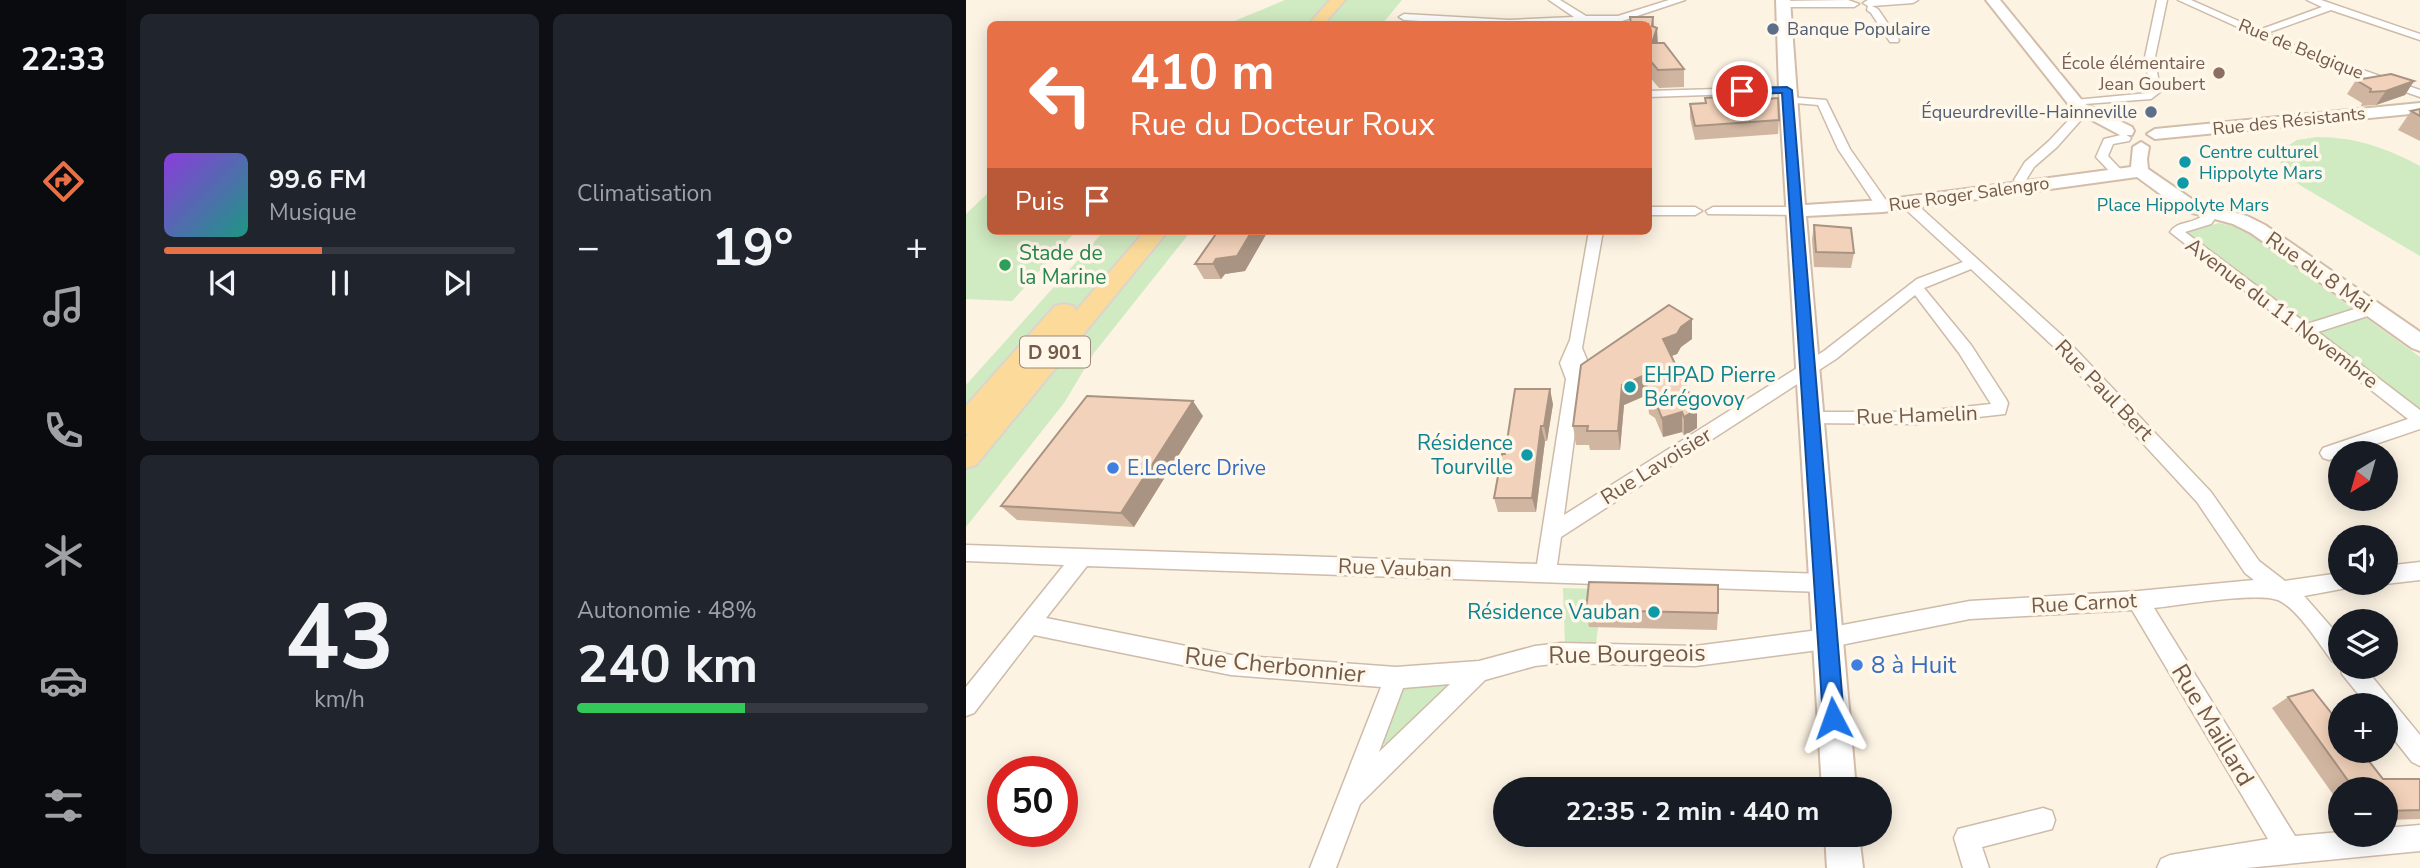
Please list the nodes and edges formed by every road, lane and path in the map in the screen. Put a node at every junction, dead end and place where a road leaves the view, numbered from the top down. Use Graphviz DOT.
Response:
graph roads {
  1 [pos="1338,0"];
  2 [pos="1353,0"];
  3 [pos="1554,0"];
  4 [pos="1680,0"];
  5 [pos="1913,0"];
  6 [pos="1993,0"];
  7 [pos="2162,0"];
  8 [pos="2183,0"];
  9 [pos="2312,0"];
  10 [pos="1783,2"];
  11 [pos="1869,5"];
  12 [pos="2330,8"];
  13 [pos="1404,17"];
  14 [pos="1581,18"];
  15 [pos="1319,21"];
  16 [pos="1335,21"];
  17 [pos="1484,21"];
  18 [pos="1562,21"];
  19 [pos="1603,21"];
  20 [pos="1612,21"];
  21 [pos="2259,33"];
  22 [pos="2420,37"];
  23 [pos="1894,40"];
  24 [pos="1652,94"];
  25 [pos="1788,95"];
  26 [pos="2420,95"];
  27 [pos="2079,107"];
  28 [pos="2420,108"];
  29 [pos="2381,112"];
  30 [pos="2155,134"];
  31 [pos="2125,135"];
  32 [pos="2141,146"];
  33 [pos="2140,171"];
  34 [pos="2118,173"];
  35 [pos="2023,186"];
  36 [pos="1907,203"];
  37 [pos="1883,206"];
  38 [pos="1652,211"];
  39 [pos="1695,211"];
  40 [pos="1713,211"];
  41 [pos="1796,211"];
  42 [pos="2212,213"];
  43 [pos="1131,235"];
  44 [pos="1154,235"];
  45 [pos="1595,235"];
  46 [pos="1972,264"];
  47 [pos="1915,288"];
  48 [pos="2372,309"];
  49 [pos="2304,331"];
  50 [pos="1063,342"];
  51 [pos="2420,343"];
  52 [pos="1808,370"];
  53 [pos="1812,418"];
  54 [pos="2420,420"];
  55 [pos="966,424"];
  56 [pos="2362,441"];
  57 [pos="966,457"];
  58 [pos="966,470"];
  59 [pos="1551,533"];
  60 [pos="966,553"];
  61 [pos="1082,557"];
  62 [pos="2420,571"];
  63 [pos="1546,573"];
  64 [pos="2398,574"];
  65 [pos="1824,583"];
  66 [pos="2328,584"];
  67 [pos="2284,592"];
  68 [pos="2138,600"];
  69 [pos="1031,625"];
  70 [pos="1828,638"];
  71 [pos="2328,639"];
  72 [pos="1479,671"];
  73 [pos="1396,678"];
  74 [pos="2360,679"];
  75 [pos="2371,693"];
  76 [pos="966,705"];
  77 [pos="2398,726"];
  78 [pos="2420,754"];
  79 [pos="1838,777"];
  80 [pos="1352,795"];
  81 [pos="2043,820"];
  82 [pos="2420,838"];
  83 [pos="1843,847"];
  84 [pos="2288,849"];
  85 [pos="1333,861"];
  86 [pos="1844,868"];
  87 [pos="1976,868"];
  88 [pos="2170,868"];
  1 -- 15 [label="main road"];
  2 -- 16 [label="main road"];
  3 -- 14 [label="street"];
  4 -- 20 [label="street"];
  5 -- 11 [label="street"];
  6 -- 27 [label="main road"];
  7 -- 27 [label="street"];
  8 -- 21 [label="street, Rue de Belgique"];
  9 -- 12 [label="street"];
  10 -- 11 [label="street"];
  10 -- 25 [label="main road"];
  11 -- 23 [label="street"];
  12 -- 21 [label="street"];
  12 -- 22 [label="street"];
  13 -- 17 [label="street"];
  14 -- 18 [label="street"];
  14 -- 19 [label="street"];
  21 -- 26 [label="street, Rue de Belgique"];
  24 -- 25 [label="street"];
  25 -- 37 [label="street"];
  25 -- 41 [label="main road"];
  26 -- 29 [label="main road, Rue des Résistants"];
  27 -- 31 [label="main road"];
  27 -- 35 [label="street"];
  28 -- 29 [label="main road, Rue des Résistants"];
  29 -- 30 [label="main road, Rue des Résistants"];
  30 -- 31 [label="main road, Rue des Résistants"];
  30 -- 32 [label="main road"];
  31 -- 32 [label="main road"];
  31 -- 34 [label="street"];
  32 -- 33 [label="main road"];
  33 -- 34 [label="main road, Rue Roger Salengro"];
  33 -- 42 [label="main road"];
  34 -- 35 [label="main road, Rue Roger Salengro"];
  35 -- 36 [label="main road, Rue Roger Salengro"];
  36 -- 37 [label="main road, Rue Roger Salengro"];
  36 -- 46 [label="street, Rue Paul Bert"];
  37 -- 41 [label="main road, Rue Roger Salengro"];
  38 -- 39 [label="street"];
  40 -- 41 [label="street"];
  41 -- 52 [label="main road"];
  42 -- 48 [label="main road, Rue du 8 Mai"];
  42 -- 49 [label="street, Avenue du 11 Novembre"];
  43 -- 55 [label="main road, D 901"];
  44 -- 50 [label="main road, D 901"];
  45 -- 59 [label="street"];
  46 -- 47 [label="street, Rue Lavoisier"];
  46 -- 67 [label="street, Rue Paul Bert"];
  47 -- 52 [label="street, Rue Lavoisier"];
  47 -- 53 [label="street, Rue Hamelin"];
  48 -- 49 [label="street"];
  48 -- 51 [label="main road, Rue du 8 Mai"];
  49 -- 54 [label="street, Avenue du 11 Novembre"];
  50 -- 57 [label="main road, D 901"];
  50 -- 58 [label="street"];
  52 -- 53 [label="main road"];
  52 -- 59 [label="street, Rue Lavoisier"];
  53 -- 65 [label="main road"];
  54 -- 56 [label="street, Avenue du 11 Novembre"];
  59 -- 63 [label="street"];
  60 -- 61 [label="street, Rue Vauban"];
  61 -- 63 [label="street, Rue Vauban"];
  61 -- 69 [label="street"];
  62 -- 64 [label="street"];
  63 -- 65 [label="street, Rue Vauban"];
  65 -- 70 [label="main road"];
  66 -- 67 [label="street, Rue Carnot"];
  67 -- 68 [label="street, Rue Carnot"];
  67 -- 71 [label="street, Rue Paul Bert"];
  68 -- 70 [label="street, Rue Carnot"];
  68 -- 84 [label="street, Rue Maillard"];
  69 -- 73 [label="street, Rue Cherbonnier"];
  69 -- 76 [label="street"];
  70 -- 72 [label="street, Rue Bourgeois"];
  70 -- 79 [label="main road"];
  72 -- 73 [label="street, Rue Cherbonnier"];
  72 -- 80 [label="street, Rue Bourgeois"];
  73 -- 80 [label="street, Rue Bourgeois"];
  74 -- 75 [label="street"];
  77 -- 78 [label="street"];
  80 -- 85 [label="street, Rue Bourgeois"];
  81 -- 87 [label="street"];
  82 -- 84 [label="street"];
  83 -- 86 [label="main road"];
  84 -- 88 [label="street"];
}
